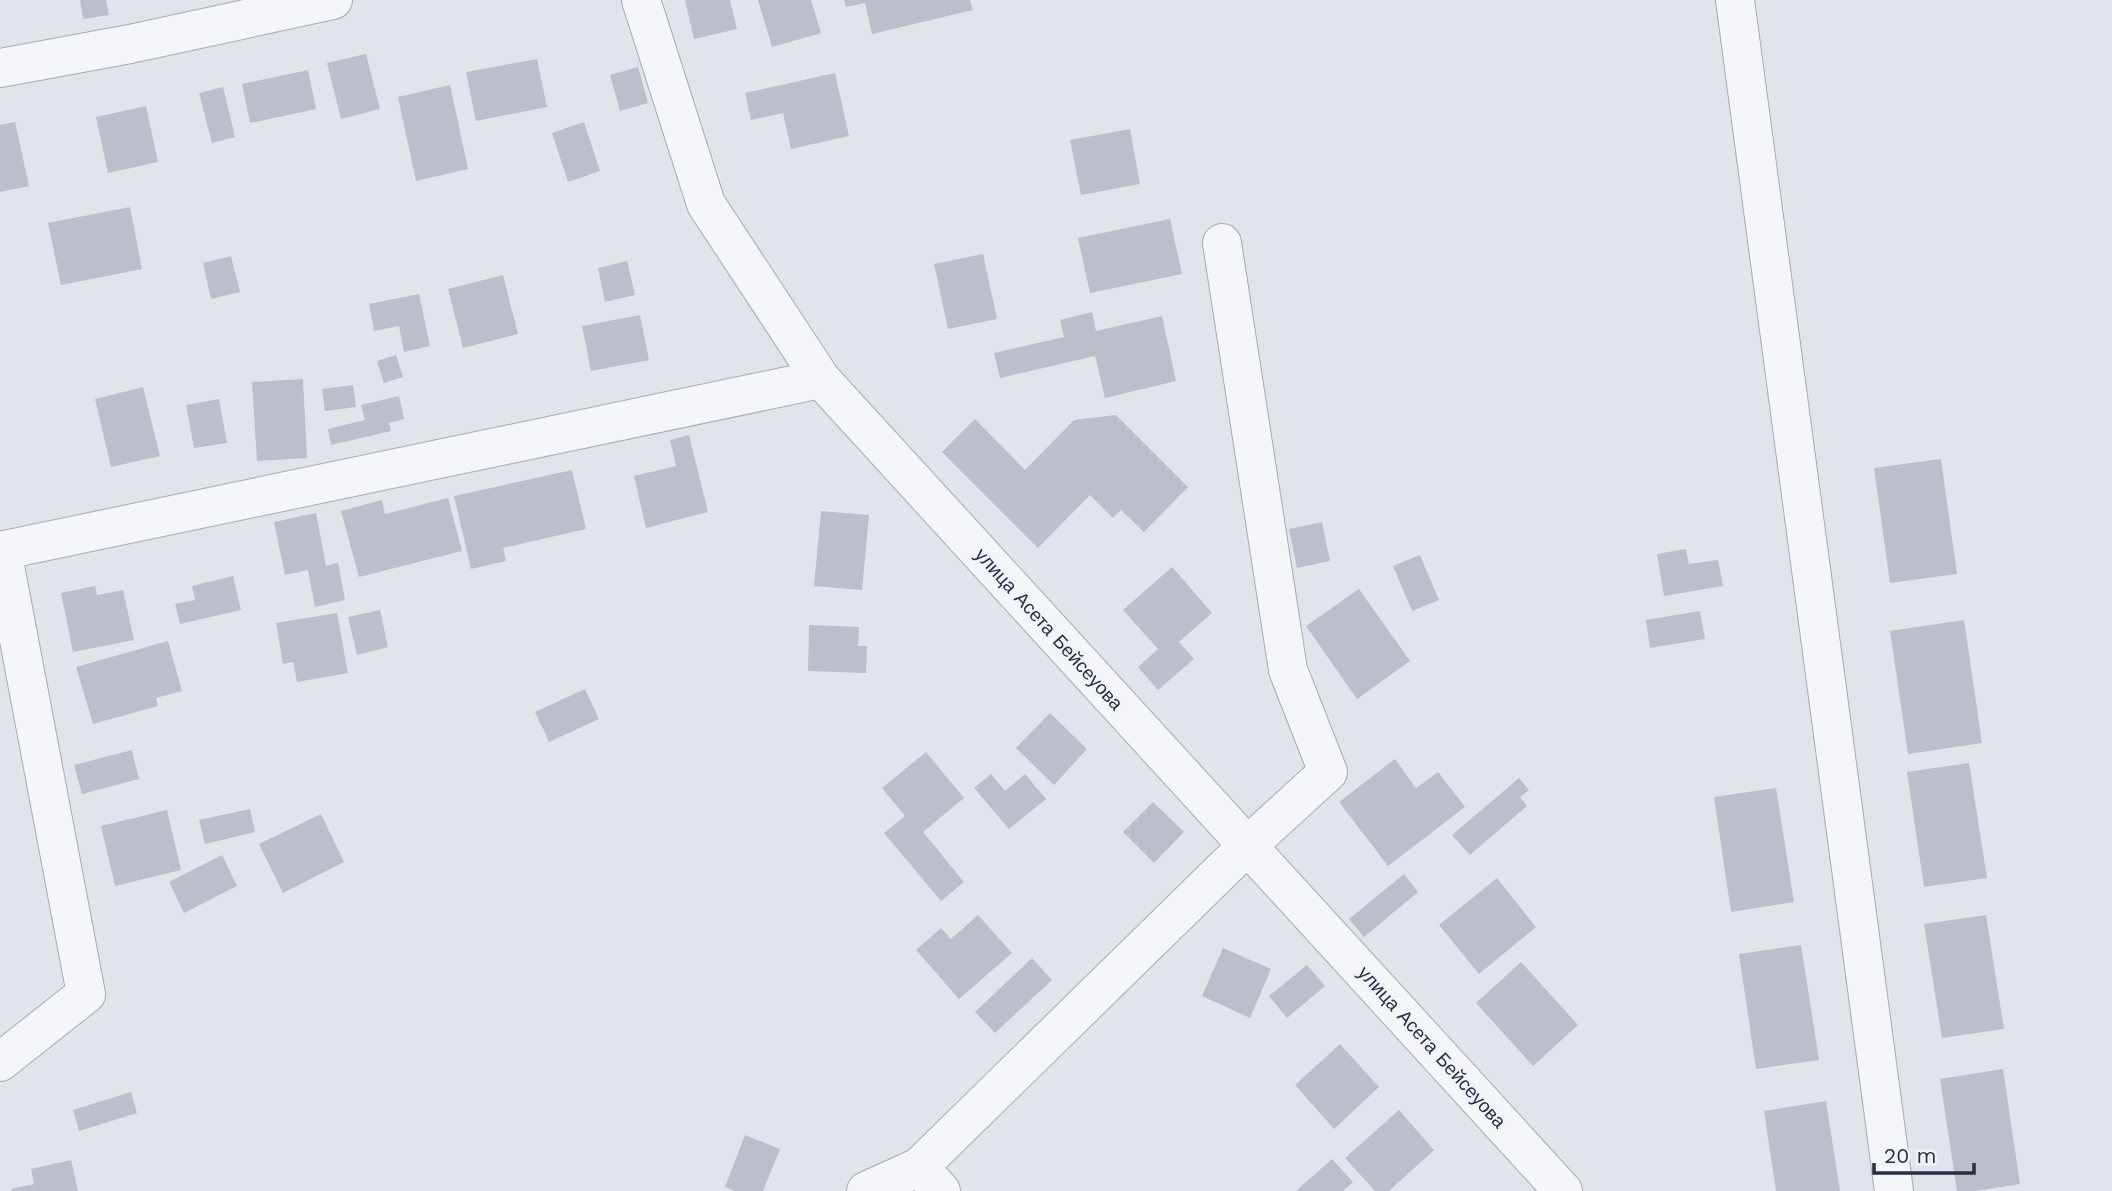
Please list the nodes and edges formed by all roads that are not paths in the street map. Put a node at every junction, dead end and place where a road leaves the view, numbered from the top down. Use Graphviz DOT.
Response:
graph roads {
  1 [pos="333,0"];
  2 [pos="641,0"];
  3 [pos="1735,0"];
  4 [pos="0,68"];
  5 [pos="1222,243"];
  6 [pos="821,379"];
  7 [pos="1,550"];
  8 [pos="1247,846"];
  9 [pos="0,1062"];
  10 [pos="930,1179"];
  11 [pos="866,1191"];
  12 [pos="1563,1191"];
  13 [pos="1894,1191"];
  1 -- 4 [label="street"];
  2 -- 6 [label="street, улица Асета Бейсеуова"];
  3 -- 13 [label="street"];
  5 -- 8 [label="street"];
  6 -- 7 [label="street"];
  6 -- 8 [label="street, улица Асета Бейсеуова"];
  7 -- 9 [label="street"];
  8 -- 10 [label="street"];
  8 -- 12 [label="street, улица Асета Бейсеуова"];
  10 -- 11 [label="street"];
}
